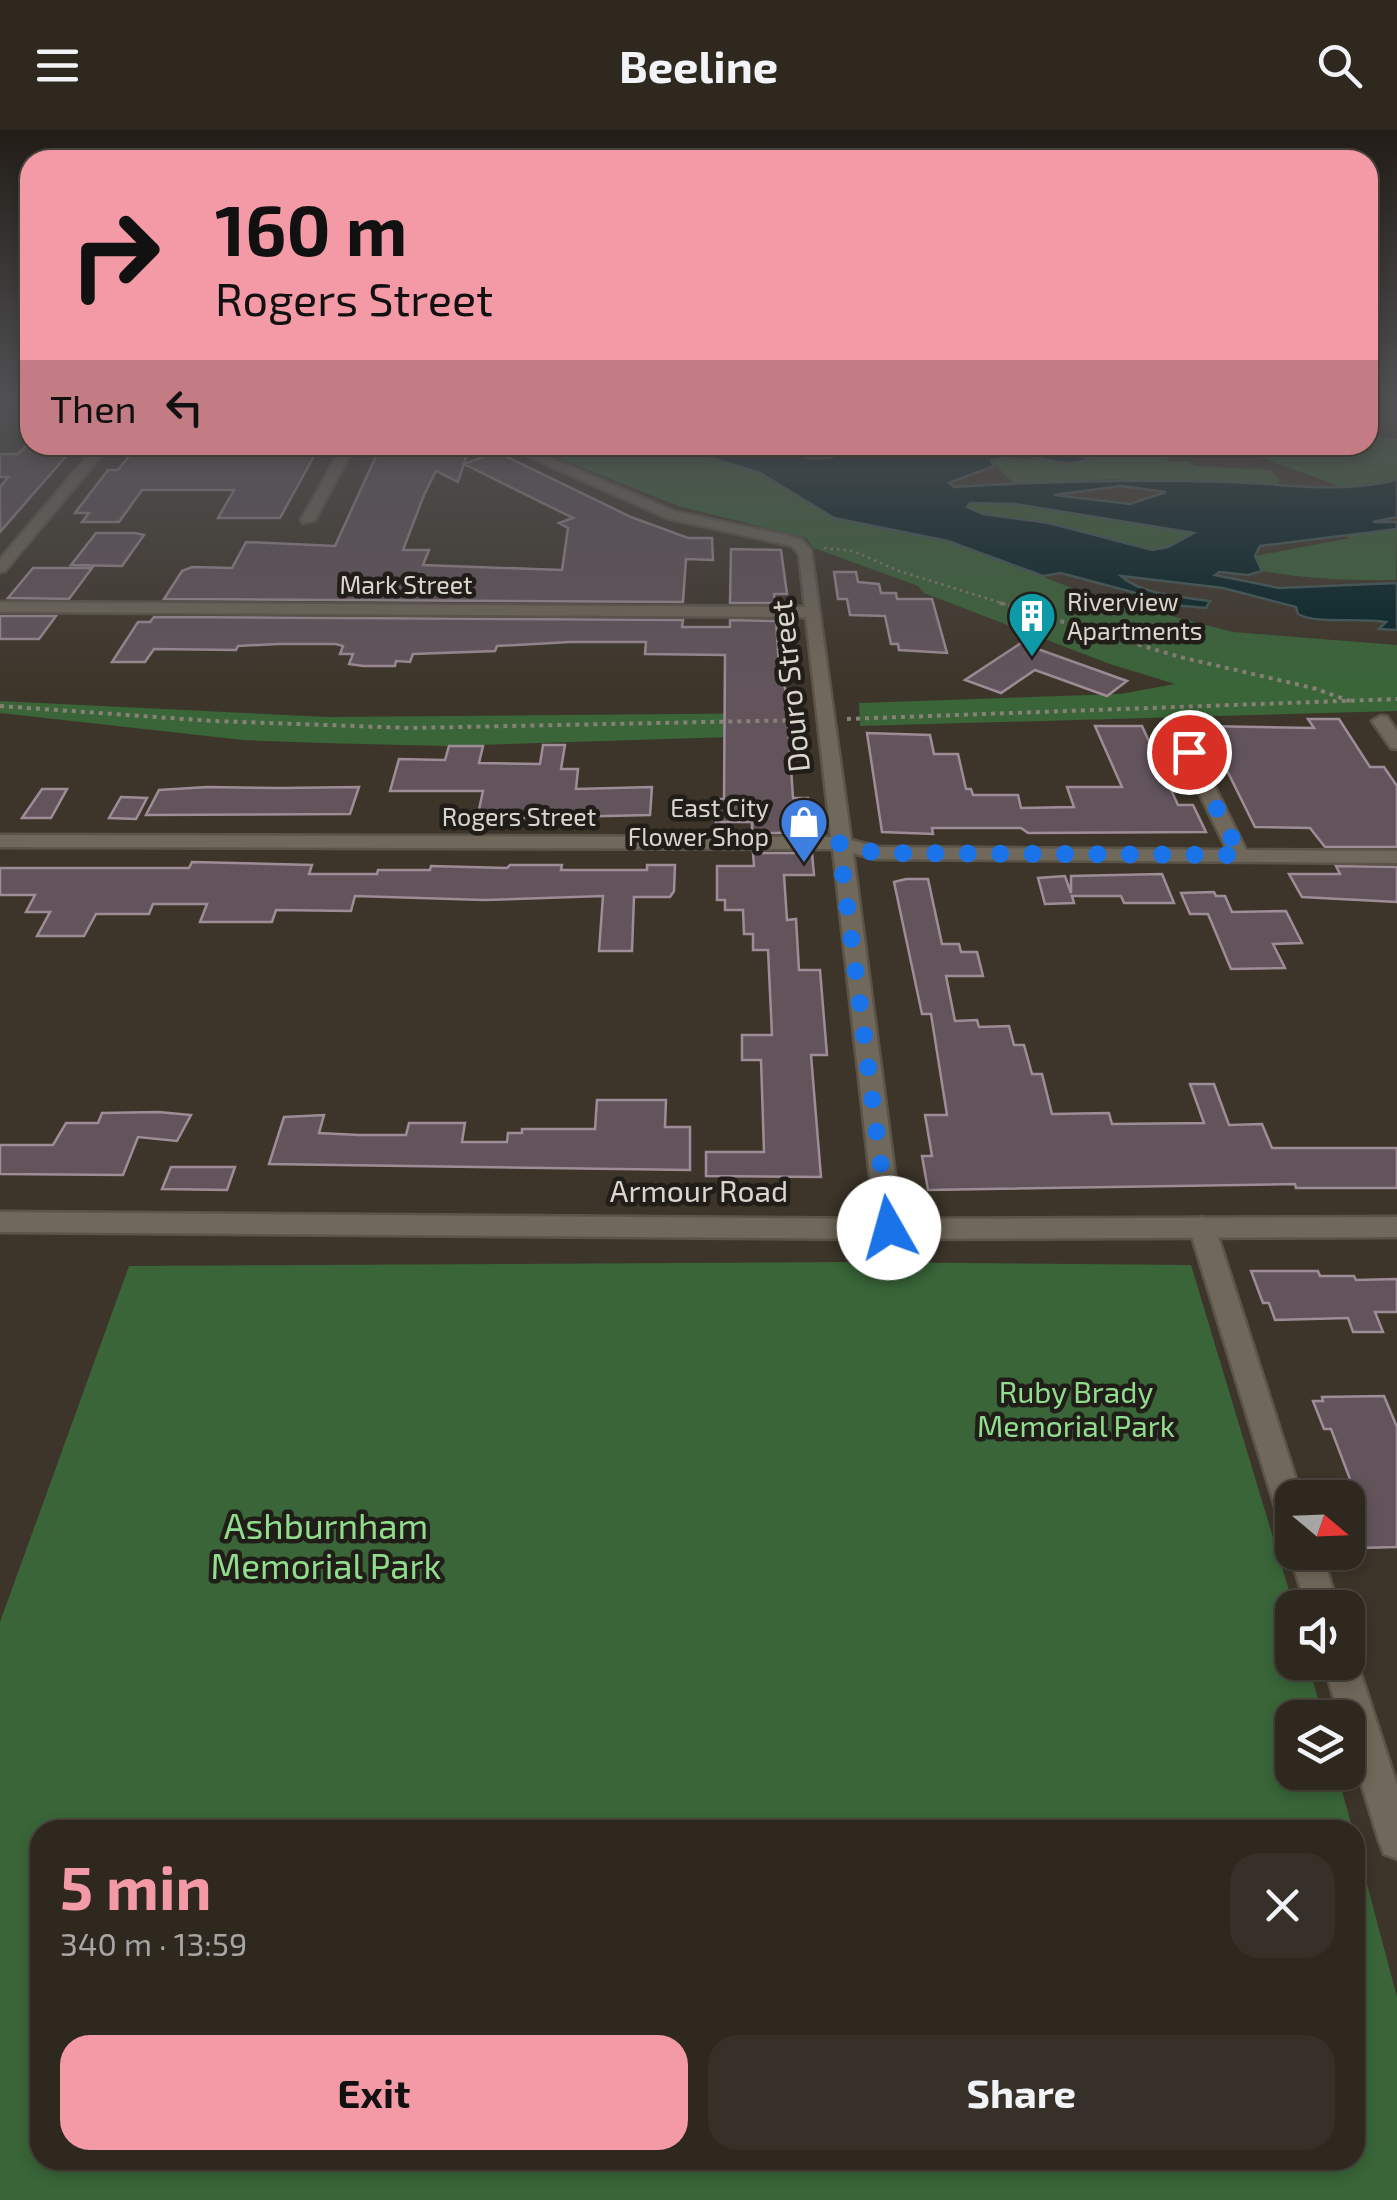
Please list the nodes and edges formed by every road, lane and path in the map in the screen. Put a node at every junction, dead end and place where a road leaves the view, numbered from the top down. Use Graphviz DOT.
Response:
graph roads {
  1 [pos="60,498"];
  2 [pos="320,498"];
  3 [pos="631,498"];
  4 [pos="308,520"];
  5 [pos="806,553"];
  6 [pos="0,568"];
  7 [pos="0,607"];
  8 [pos="812,612"];
  9 [pos="1397,699"];
  10 [pos="1353,702"];
  11 [pos="0,706"];
  12 [pos="824,720"];
  13 [pos="1381,721"];
  14 [pos="1179,733"];
  15 [pos="1397,744"];
  16 [pos="0,841"];
  17 [pos="839,843"];
  18 [pos="1240,855"];
  19 [pos="1397,857"];
  20 [pos="0,1222"];
  21 [pos="1202,1227"];
  22 [pos="1397,1227"];
  23 [pos="889,1228"];
  24 [pos="1282,1480"];
  25 [pos="1346,1680"];
  26 [pos="1397,1841"];
  1 -- 6 [label="street"];
  2 -- 4 [label="street"];
  3 -- 5 [label="street"];
  5 -- 8 [label="street, Douro Street"];
  5 -- 10 [label="path"];
  7 -- 8 [label="street, Mark Street"];
  8 -- 12 [label="street, Douro Street"];
  9 -- 10 [label="path"];
  10 -- 12 [label="path"];
  11 -- 12 [label="path"];
  12 -- 17 [label="street, Douro Street"];
  13 -- 15 [label="street"];
  14 -- 18 [label="street"];
  16 -- 17 [label="street, Rogers Street"];
  17 -- 18 [label="street, Rogers Street"];
  17 -- 23 [label="street, Douro Street"];
  18 -- 19 [label="street, Rogers Street"];
  20 -- 23 [label="street, Armour Road"];
  21 -- 22 [label="street, Armour Road"];
  21 -- 23 [label="street, Armour Road"];
  21 -- 24 [label="street"];
  25 -- 26 [label="street"];
}
